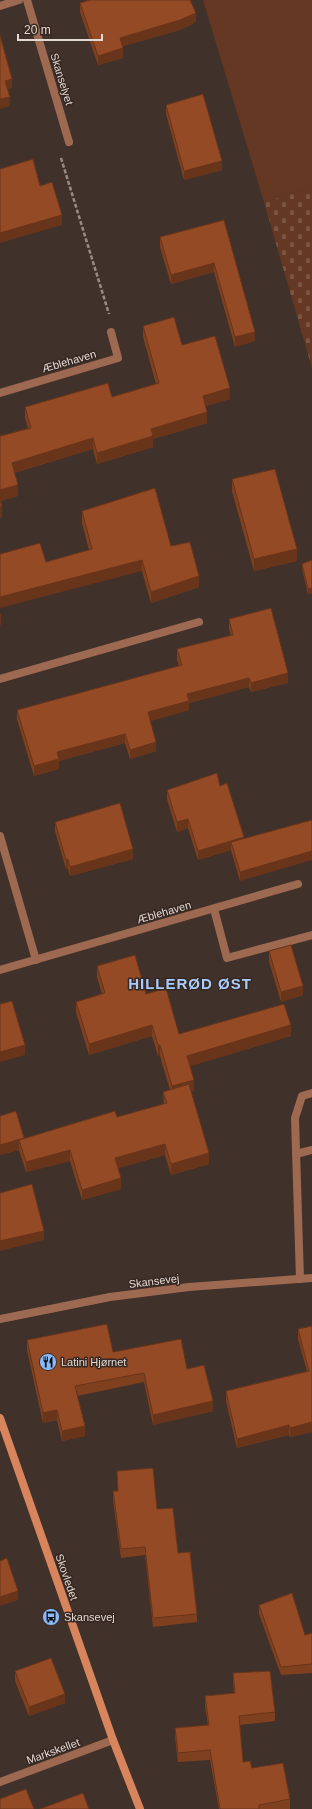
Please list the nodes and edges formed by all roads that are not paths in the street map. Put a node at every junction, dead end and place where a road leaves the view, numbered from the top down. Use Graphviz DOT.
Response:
graph roads {
  1 [pos="19,0"];
  2 [pos="27,0"];
  3 [pos="0,6"];
  4 [pos="69,142"];
  5 [pos="111,332"];
  6 [pos="0,392"];
  7 [pos="199,622"];
  8 [pos="0,679"];
  9 [pos="0,836"];
  10 [pos="298,884"];
  11 [pos="214,909"];
  12 [pos="312,935"];
  13 [pos="36,960"];
  14 [pos="0,970"];
  15 [pos="312,1093"];
  16 [pos="312,1150"];
  17 [pos="296,1154"];
  18 [pos="312,1278"];
  19 [pos="300,1279"];
  20 [pos="0,1319"];
  21 [pos="0,1418"];
  22 [pos="113,1740"];
  23 [pos="0,1782"];
  24 [pos="140,1809"];
  1 -- 3 [label="street"];
  2 -- 4 [label="street, Skanselyet"];
  5 -- 6 [label="street, Æblehaven"];
  7 -- 8 [label="street"];
  9 -- 13 [label="street"];
  10 -- 11 [label="street, Æblehaven"];
  11 -- 12 [label="street"];
  11 -- 13 [label="street, Æblehaven"];
  13 -- 14 [label="street, Æblehaven"];
  15 -- 17 [label="street"];
  16 -- 17 [label="street"];
  17 -- 19 [label="street"];
  18 -- 19 [label="street, Skansevej"];
  19 -- 20 [label="street, Skansevej"];
  21 -- 22 [label="street, Skovledet"];
  22 -- 23 [label="street, Markskellet"];
  22 -- 24 [label="street, Skovledet"];
}
